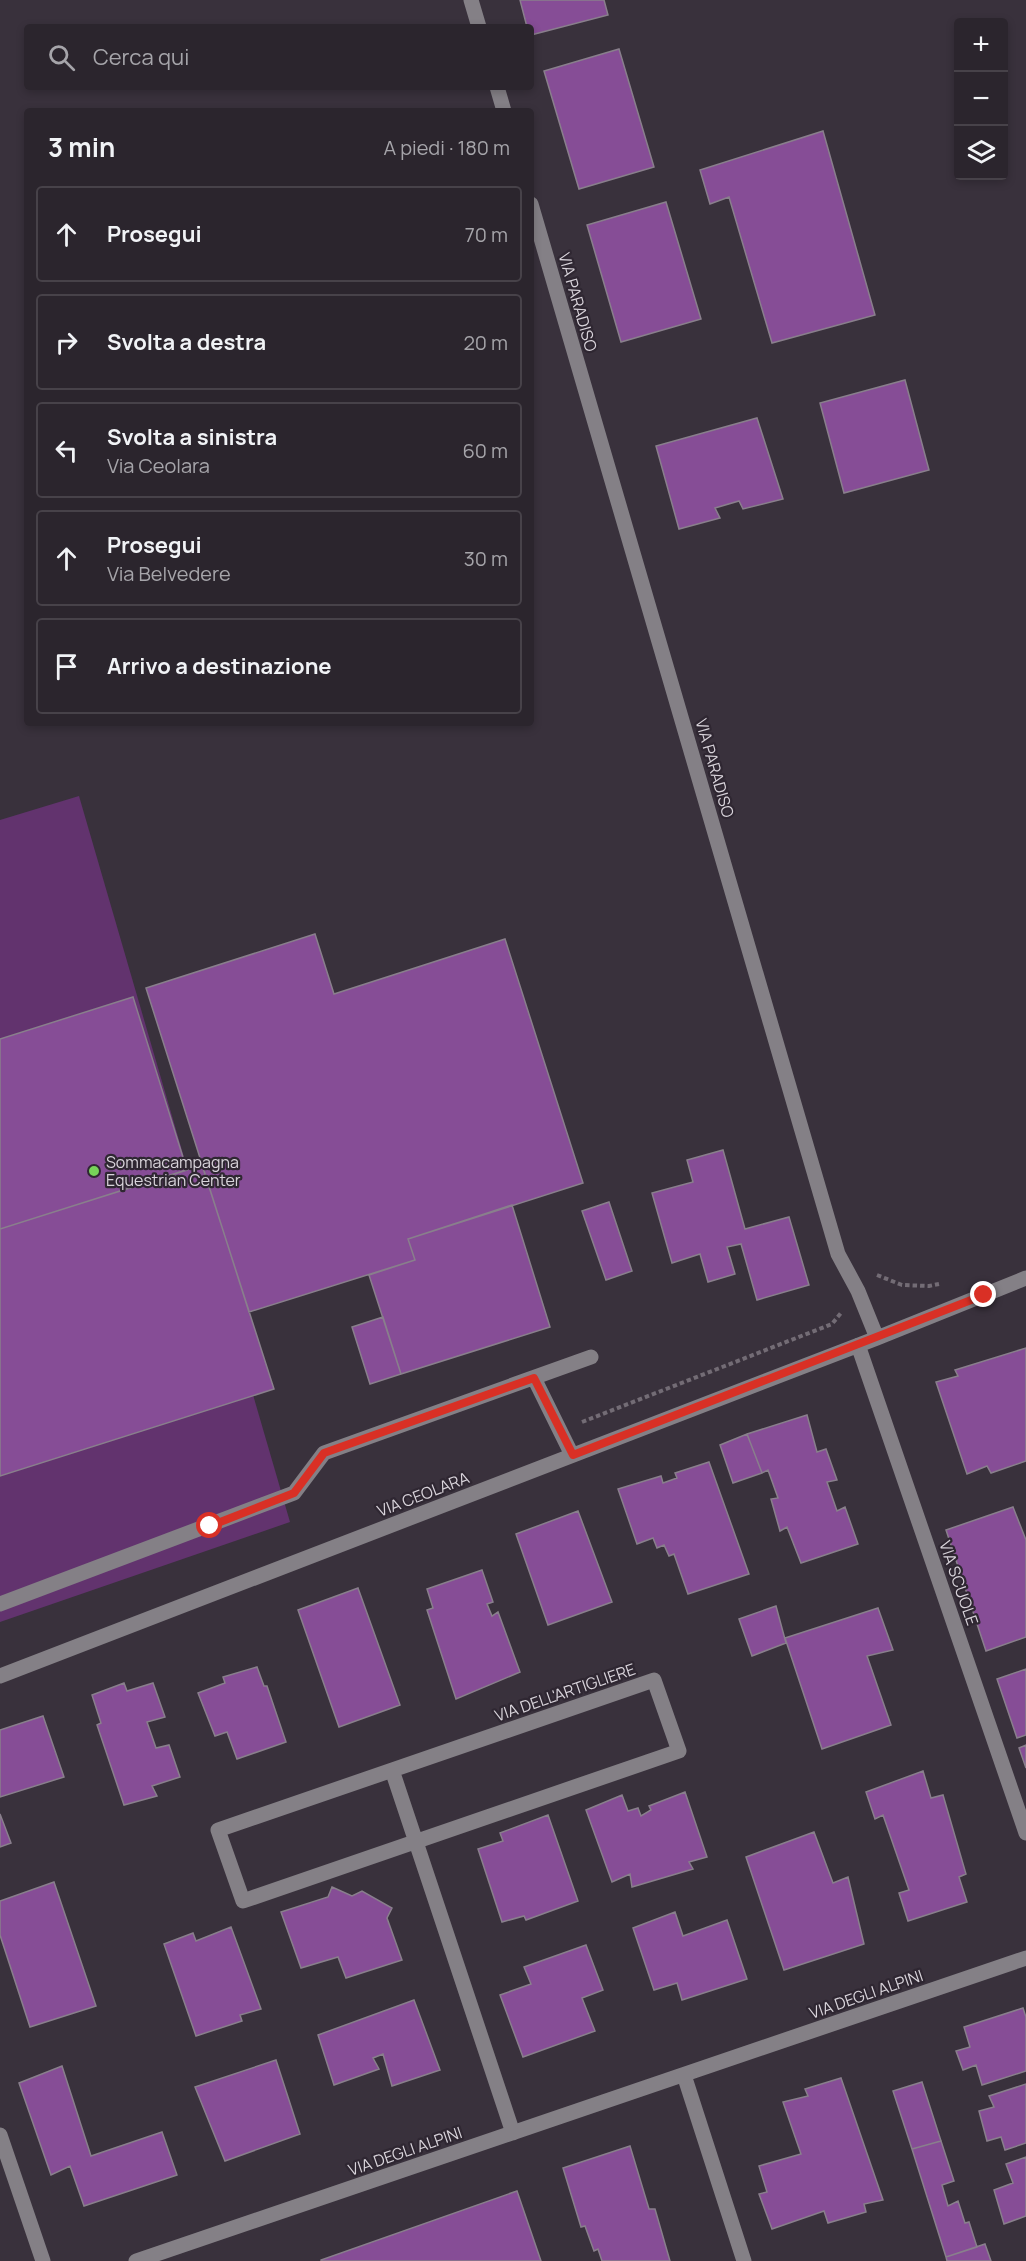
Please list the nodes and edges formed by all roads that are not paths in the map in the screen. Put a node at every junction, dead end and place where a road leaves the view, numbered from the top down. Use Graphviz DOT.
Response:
graph roads {
  1 [pos="471,0"];
  2 [pos="478,24"];
  3 [pos="498,90"];
  4 [pos="503,108"];
  5 [pos="534,214"];
  6 [pos="1026,1278"];
  7 [pos="878,1338"];
  8 [pos="858,1345"];
  9 [pos="591,1357"];
  10 [pos="534,1378"];
  11 [pos="573,1455"];
  12 [pos="0,1604"];
  13 [pos="0,1676"];
  14 [pos="392,1770"];
  15 [pos="1026,1833"];
  16 [pos="416,1842"];
  17 [pos="1026,1958"];
  18 [pos="684,2075"];
  19 [pos="513,2133"];
  20 [pos="0,2135"];
  21 [pos="43,2261"];
  22 [pos="136,2261"];
  23 [pos="744,2261"];
  1 -- 2 [label="street"];
  3 -- 4 [label="street"];
  5 -- 7 [label="street, VIA PARADISO"];
  6 -- 7 [label="street, VIA CEOLARA"];
  7 -- 8 [label="street, VIA CEOLARA"];
  8 -- 11 [label="street, VIA CEOLARA"];
  8 -- 15 [label="street, VIA SCUOLE"];
  9 -- 10 [label="street"];
  10 -- 11 [label="street"];
  10 -- 12 [label="street"];
  11 -- 13 [label="street, VIA CEOLARA"];
  14 -- 16 [label="street"];
  14 -- 16 [label="street, VIA DELL'ARTIGLIERE"];
  14 -- 16 [label="street, VIA DELL'ARTIGLIERE"];
  16 -- 19 [label="street"];
  17 -- 18 [label="street, VIA DEGLI ALPINI"];
  18 -- 19 [label="street, VIA DEGLI ALPINI"];
  18 -- 23 [label="street"];
  19 -- 22 [label="street, VIA DEGLI ALPINI"];
  20 -- 21 [label="street"];
}
